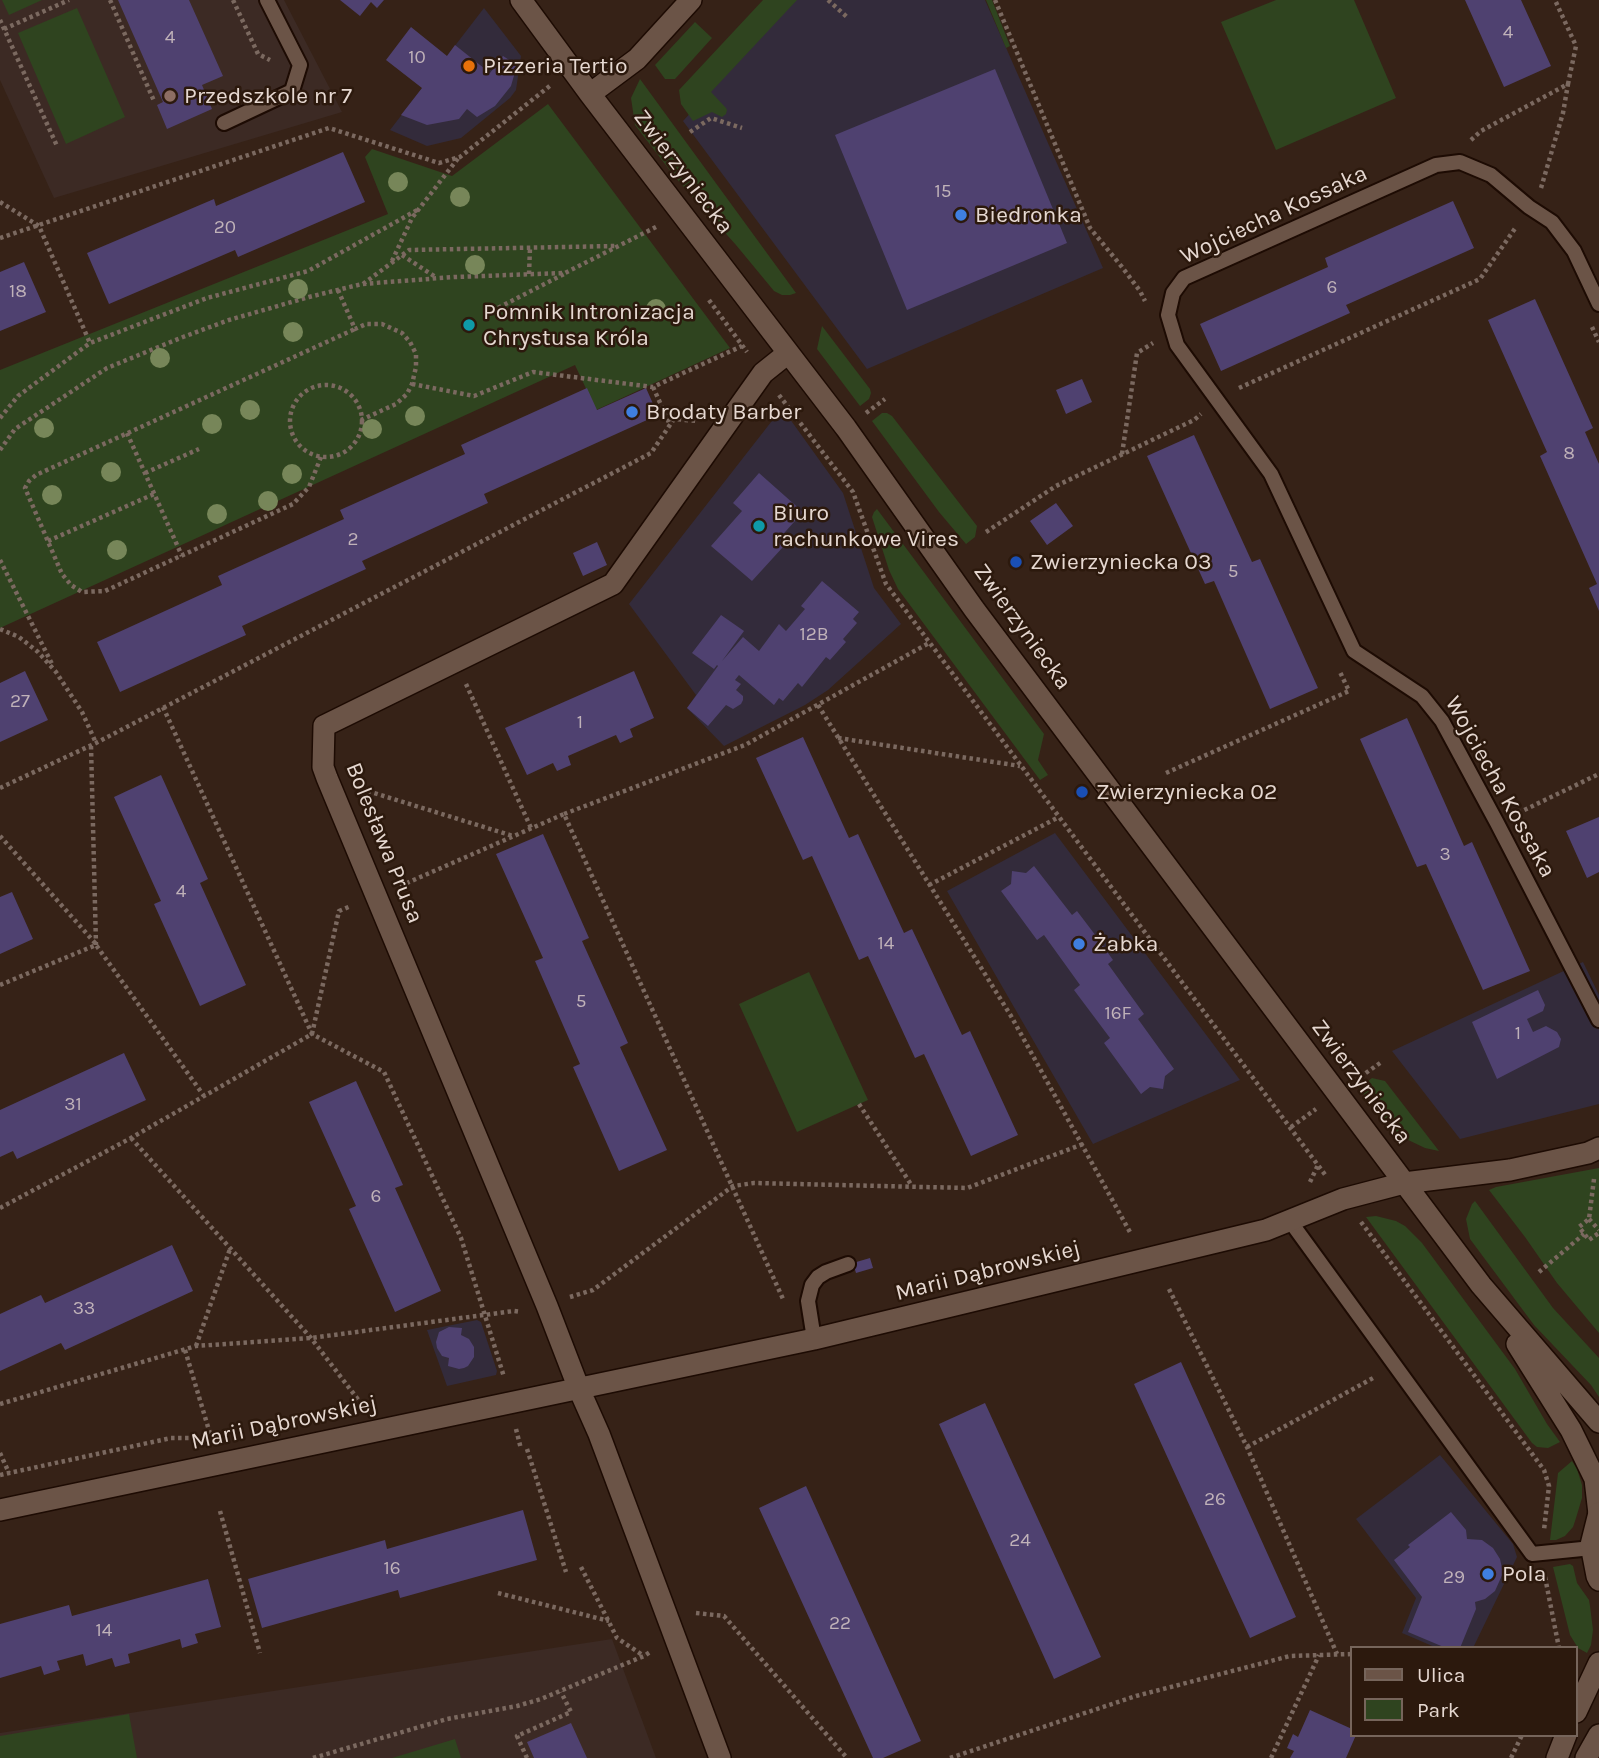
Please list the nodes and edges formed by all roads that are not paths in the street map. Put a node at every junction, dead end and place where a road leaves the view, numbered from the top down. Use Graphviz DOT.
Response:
graph roads {
  1 [pos="267,0"];
  2 [pos="521,0"];
  3 [pos="691,0"];
  4 [pos="590,94"];
  5 [pos="224,123"];
  6 [pos="1599,304"];
  7 [pos="788,353"];
  8 [pos="1599,1020"];
  9 [pos="1599,1149"];
  10 [pos="1404,1183"];
  11 [pos="1290,1221"];
  12 [pos="848,1264"];
  13 [pos="1481,1285"];
  14 [pos="814,1339"];
  15 [pos="579,1389"];
  16 [pos="1599,1422"];
  17 [pos="0,1510"];
  18 [pos="1599,1513"];
  19 [pos="1592,1548"];
  20 [pos="1599,1580"];
  21 [pos="1599,1663"];
  22 [pos="1578,1708"];
  23 [pos="1599,1735"];
  24 [pos="1565,1737"];
  25 [pos="720,1758"];
  26 [pos="1557,1758"];
  27 [pos="1586,1758"];
  1 -- 5 [label="lane"];
  2 -- 4 [label="street, Zwierzyniecka"];
  3 -- 4 [label="street"];
  4 -- 7 [label="street, Zwierzyniecka"];
  6 -- 8 [label="lane, Wojciecha Kossaka"];
  7 -- 10 [label="street, Zwierzyniecka"];
  7 -- 15 [label="street, Bolesława Prusa"];
  9 -- 10 [label="street, Marii Dąbrowskiej"];
  10 -- 11 [label="street, Marii Dąbrowskiej"];
  10 -- 13 [label="street, Zwierzyniecka"];
  11 -- 14 [label="street, Marii Dąbrowskiej"];
  11 -- 19 [label="lane"];
  12 -- 14 [label="lane"];
  13 -- 16 [label="street, Zwierzyniecka"];
  13 -- 18 [label="street, Zwierzyniecka"];
  14 -- 15 [label="street, Marii Dąbrowskiej"];
  15 -- 17 [label="street, Marii Dąbrowskiej"];
  15 -- 25 [label="street"];
  18 -- 19 [label="street, Zwierzyniecka"];
  19 -- 20 [label="street"];
  21 -- 22 [label="street"];
  23 -- 27 [label="street"];
  24 -- 26 [label="street"];
}
